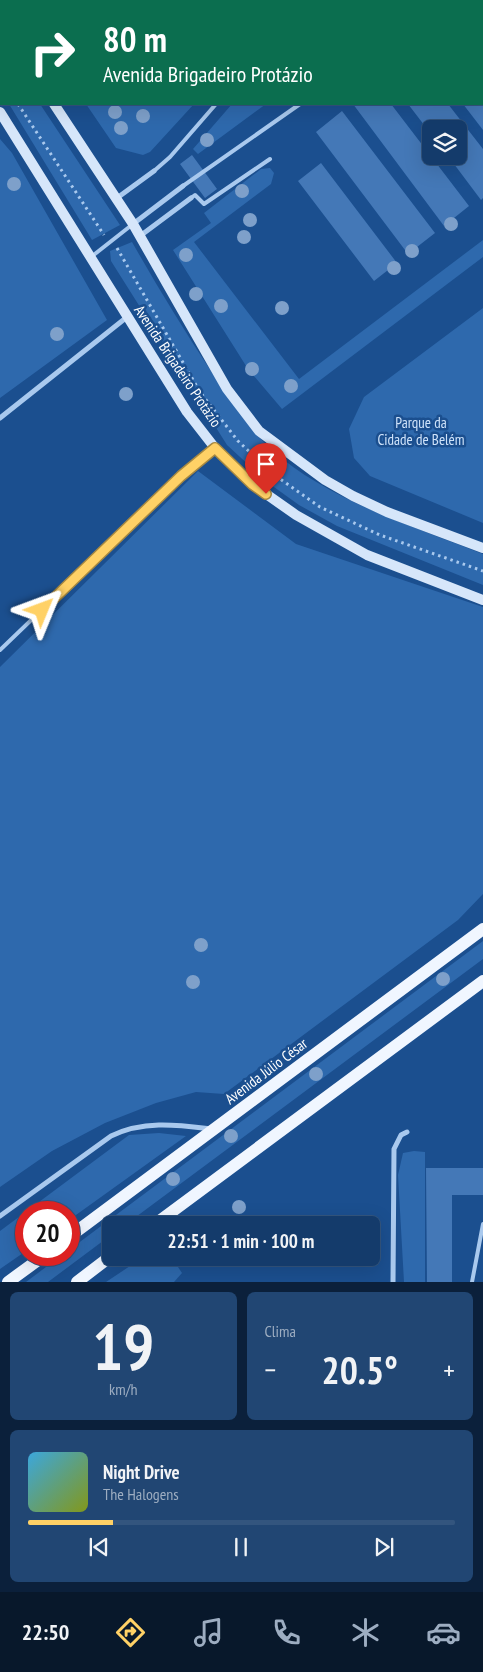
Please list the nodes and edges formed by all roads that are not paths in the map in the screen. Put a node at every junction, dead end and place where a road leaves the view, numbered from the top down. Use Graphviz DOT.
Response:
graph roads {
  1 [pos="55,105"];
  2 [pos="215,105"];
  3 [pos="299,105"];
  4 [pos="0,112"];
  5 [pos="270,159"];
  6 [pos="154,171"];
  7 [pos="182,186"];
  8 [pos="116,198"];
  9 [pos="191,198"];
  10 [pos="132,224"];
  11 [pos="140,236"];
  12 [pos="90,258"];
  13 [pos="127,317"];
  14 [pos="0,418"];
  15 [pos="215,448"];
  16 [pos="483,548"];
  17 [pos="483,600"];
  18 [pos="0,650"];
  19 [pos="483,929"];
  20 [pos="483,980"];
  21 [pos="215,1129"];
  22 [pos="407,1132"];
  23 [pos="0,1216"];
  24 [pos="166,1216"];
  25 [pos="483,1224"];
  26 [pos="80,1229"];
  27 [pos="102,1263"];
  28 [pos="30,1266"];
  29 [pos="8,1282"];
  30 [pos="77,1282"];
  31 [pos="393,1282"];
  32 [pos="472,1282"];
  1 -- 8 [label="main road, Avenida Brigadeiro Protázio"];
  2 -- 6 [label="lane"];
  3 -- 7 [label="lane"];
  4 -- 12 [label="main road, Avenida Brigadeiro Protázio"];
  5 -- 9 [label="lane"];
  6 -- 8 [label="street"];
  7 -- 10 [label="street"];
  8 -- 10 [label="main road, Avenida Brigadeiro Protázio"];
  9 -- 11 [label="street"];
  10 -- 11 [label="main road, Avenida Brigadeiro Protázio"];
  10 -- 12 [label="lane"];
  11 -- 16 [label="main road, Avenida Brigadeiro Protázio"];
  12 -- 13 [label="main road, Avenida Brigadeiro Protázio"];
  13 -- 14 [label="street"];
  13 -- 15 [label="main road, Avenida Brigadeiro Protázio"];
  15 -- 17 [label="main road, Avenida Brigadeiro Protázio"];
  15 -- 18 [label="lane"];
  19 -- 21 [label="main road, Avenida Júlio César"];
  20 -- 24 [label="main road"];
  21 -- 23 [label="street"];
  21 -- 26 [label="main road, Avenida Júlio César"];
  22 -- 31 [label="street"];
  25 -- 32 [label="lane"];
  27 -- 30 [label="main road"];
  28 -- 29 [label="main road"];
}
